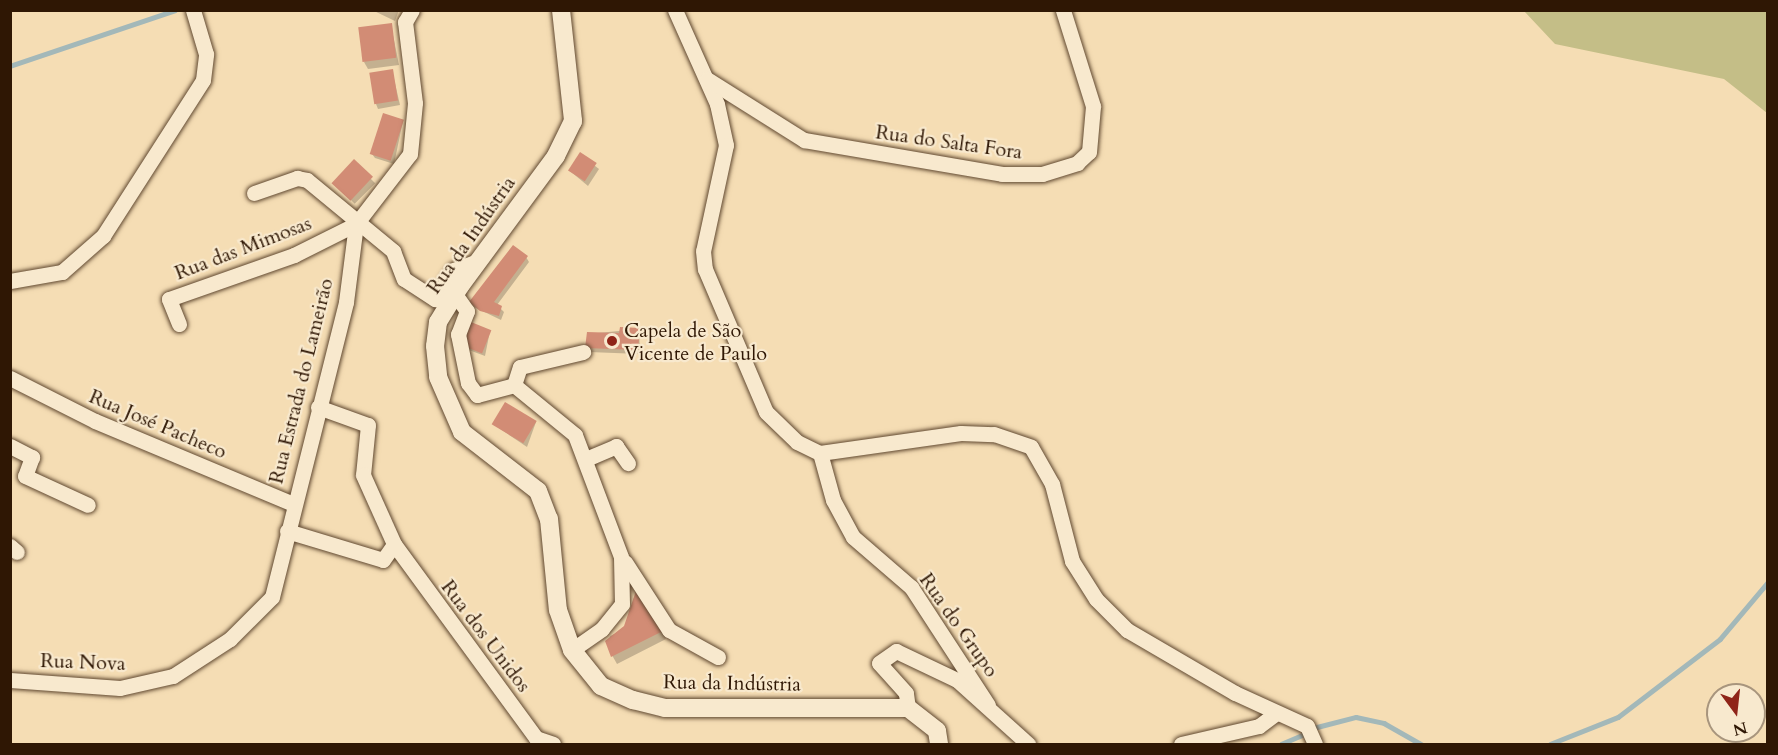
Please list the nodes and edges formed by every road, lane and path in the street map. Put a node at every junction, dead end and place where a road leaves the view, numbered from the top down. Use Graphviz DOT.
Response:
graph roads {
  1 [pos="193,10"];
  2 [pos="412,10"];
  3 [pos="561,10"];
  4 [pos="675,10"];
  5 [pos="1063,10"];
  6 [pos="706,78"];
  7 [pos="254,193"];
  8 [pos="356,224"];
  9 [pos="478,261"];
  10 [pos="10,281"];
  11 [pos="455,294"];
  12 [pos="179,324"];
  13 [pos="583,352"];
  14 [pos="10,378"];
  15 [pos="514,385"];
  16 [pos="318,407"];
  17 [pos="10,446"];
  18 [pos="820,453"];
  19 [pos="586,459"];
  20 [pos="628,463"];
  21 [pos="291,503"];
  22 [pos="88,505"];
  23 [pos="287,531"];
  24 [pos="394,544"];
  25 [pos="621,557"];
  26 [pos="572,650"];
  27 [pos="718,657"];
  28 [pos="10,680"];
  29 [pos="988,705"];
  30 [pos="908,708"];
  31 [pos="1275,714"];
  32 [pos="553,744"];
  33 [pos="939,744"];
  34 [pos="1028,744"];
  35 [pos="1181,744"];
  36 [pos="1315,744"];
  1 -- 10 [label="street"];
  2 -- 8 [label="street"];
  3 -- 9 [label="street, Rua da Indústria"];
  4 -- 6 [label="street"];
  5 -- 6 [label="street, Rua do Salta Fora"];
  6 -- 18 [label="street"];
  7 -- 8 [label="street"];
  8 -- 9 [label="street"];
  8 -- 12 [label="street, Rua das Mimosas"];
  8 -- 16 [label="street, Rua Estrada do Lameirão"];
  9 -- 11 [label="street, Rua da Indústria"];
  11 -- 15 [label="street"];
  11 -- 26 [label="street, Rua da Indústria"];
  13 -- 15 [label="street"];
  14 -- 21 [label="street, Rua José Pacheco"];
  15 -- 19 [label="street"];
  16 -- 21 [label="street, Rua Estrada do Lameirão"];
  16 -- 24 [label="street, Rua dos Unidos"];
  17 -- 22 [label="street"];
  18 -- 29 [label="street, Rua do Grupo"];
  18 -- 31 [label="street"];
  19 -- 20 [label="street"];
  19 -- 25 [label="street"];
  21 -- 23 [label="street, Rua Estrada do Lameirão"];
  23 -- 24 [label="street"];
  23 -- 28 [label="street, Rua Nova"];
  24 -- 32 [label="street, Rua dos Unidos"];
  25 -- 26 [label="street"];
  25 -- 27 [label="street"];
  26 -- 30 [label="street, Rua da Indústria"];
  29 -- 30 [label="street"];
  29 -- 34 [label="street"];
  30 -- 33 [label="street"];
  31 -- 35 [label="street"];
  31 -- 36 [label="street"];
}
